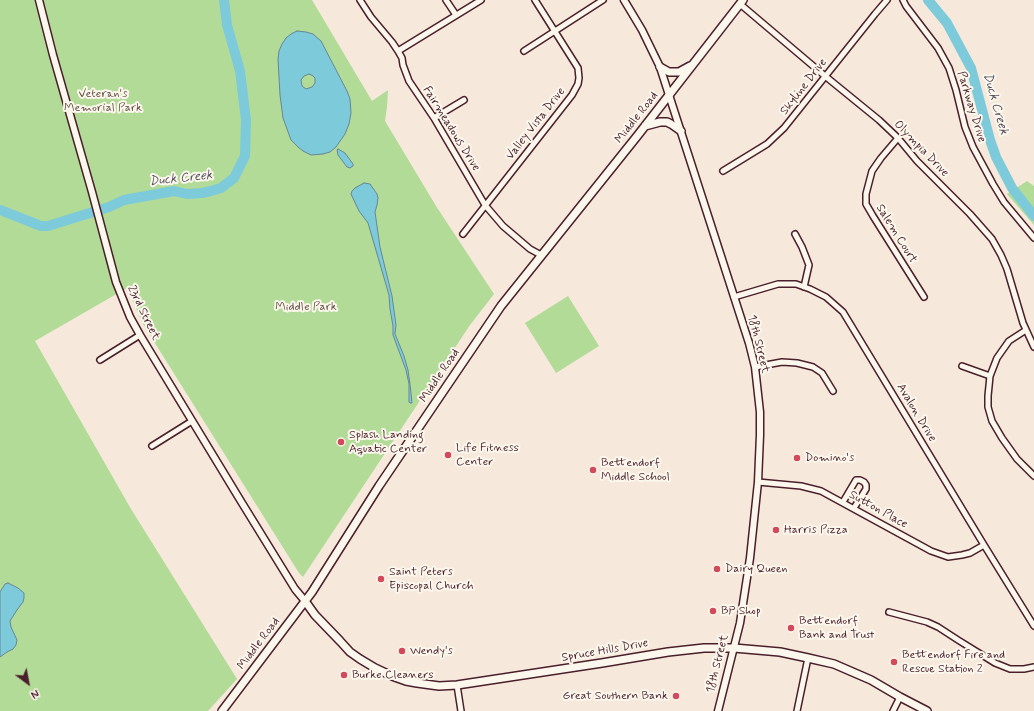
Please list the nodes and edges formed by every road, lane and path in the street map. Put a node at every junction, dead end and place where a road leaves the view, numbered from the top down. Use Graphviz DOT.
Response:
graph roads {
  1 [pos="39,0"];
  2 [pos="360,0"];
  3 [pos="446,0"];
  4 [pos="481,0"];
  5 [pos="535,0"];
  6 [pos="602,0"];
  7 [pos="624,0"];
  8 [pos="887,0"];
  9 [pos="903,0"];
  10 [pos="741,2"];
  11 [pos="456,15"];
  12 [pos="555,31"];
  13 [pos="398,51"];
  14 [pos="524,51"];
  15 [pos="692,65"];
  16 [pos="660,67"];
  17 [pos="825,76"];
  18 [pos="669,95"];
  19 [pos="464,100"];
  20 [pos="434,118"];
  21 [pos="645,126"];
  22 [pos="681,131"];
  23 [pos="898,138"];
  24 [pos="723,171"];
  25 [pos="485,204"];
  26 [pos="463,234"];
  27 [pos="795,234"];
  28 [pos="1034,238"];
  29 [pos="541,255"];
  30 [pos="804,287"];
  31 [pos="734,297"];
  32 [pos="924,297"];
  33 [pos="1026,330"];
  34 [pos="140,336"];
  35 [pos="1034,347"];
  36 [pos="100,360"];
  37 [pos="962,366"];
  38 [pos="755,367"];
  39 [pos="990,376"];
  40 [pos="833,391"];
  41 [pos="192,421"];
  42 [pos="152,446"];
  43 [pos="1034,476"];
  44 [pos="758,482"];
  45 [pos="843,502"];
  46 [pos="854,508"];
  47 [pos="984,545"];
  48 [pos="305,601"];
  49 [pos="889,612"];
  50 [pos="1034,626"];
  51 [pos="734,648"];
  52 [pos="808,658"];
  53 [pos="1034,667"];
  54 [pos="457,685"];
  55 [pos="900,697"];
  56 [pos="222,711"];
  57 [pos="461,711"];
  58 [pos="718,711"];
  59 [pos="797,711"];
  60 [pos="892,711"];
  61 [pos="927,711"];
  1 -- 34 [label="street, 23rd Street"];
  2 -- 13 [label="street, Fairmeadows Drive"];
  3 -- 11 [label="street"];
  4 -- 11 [label="street"];
  5 -- 12 [label="street, Valley Vista Drive"];
  6 -- 12 [label="street"];
  7 -- 16 [label="street, 18th Street"];
  8 -- 17 [label="street, Skyline Drive"];
  9 -- 28 [label="street, Parkway Drive"];
  10 -- 15 [label="main road, Middle Road"];
  10 -- 17 [label="street, Olympia Drive"];
  11 -- 13 [label="street"];
  12 -- 14 [label="street"];
  12 -- 25 [label="street, Valley Vista Drive"];
  13 -- 20 [label="street, Fairmeadows Drive"];
  15 -- 16 [label="main road"];
  15 -- 18 [label="main road, Middle Road"];
  16 -- 18 [label="street, 18th Street"];
  17 -- 23 [label="street, Olympia Drive"];
  17 -- 24 [label="street, Skyline Drive"];
  18 -- 21 [label="main road, Middle Road"];
  18 -- 22 [label="street, 18th Street"];
  19 -- 20 [label="street"];
  20 -- 25 [label="street, Fairmeadows Drive"];
  21 -- 22 [label="main road"];
  21 -- 29 [label="main road, Middle Road"];
  22 -- 31 [label="street, 18th Street"];
  23 -- 32 [label="street, Salem Court"];
  23 -- 33 [label="street, Olympia Drive"];
  25 -- 26 [label="street, Valley Vista Drive"];
  25 -- 29 [label="street, Fairmeadows Drive"];
  27 -- 30 [label="street"];
  29 -- 48 [label="main road, Middle Road"];
  30 -- 31 [label="street, Avalon Drive"];
  30 -- 47 [label="street, Avalon Drive"];
  31 -- 38 [label="street, 18th Street"];
  33 -- 35 [label="street, Olympia Drive"];
  33 -- 39 [label="street"];
  34 -- 36 [label="street"];
  34 -- 41 [label="street, 23rd Street"];
  37 -- 39 [label="street"];
  38 -- 40 [label="street"];
  38 -- 44 [label="street, 18th Street"];
  39 -- 43 [label="street"];
  41 -- 42 [label="street"];
  41 -- 48 [label="street, 23rd Street"];
  44 -- 45 [label="street, Sutton Place"];
  44 -- 51 [label="street, 18th Street"];
  45 -- 46 [label="street, Sutton Place"];
  45 -- 46 [label="street"];
  46 -- 47 [label="street, Sutton Place"];
  47 -- 50 [label="street, Avalon Drive"];
  48 -- 54 [label="main road, Spruce Hills Drive"];
  48 -- 56 [label="main road, Middle Road"];
  49 -- 53 [label="street"];
  51 -- 52 [label="main road, Spruce Hills Drive"];
  51 -- 54 [label="main road, Spruce Hills Drive"];
  51 -- 58 [label="street, 18th Street"];
  52 -- 55 [label="main road, Spruce Hills Drive"];
  52 -- 59 [label="street"];
  54 -- 57 [label="street"];
  55 -- 60 [label="street"];
  55 -- 61 [label="main road, Spruce Hills Drive"];
}
